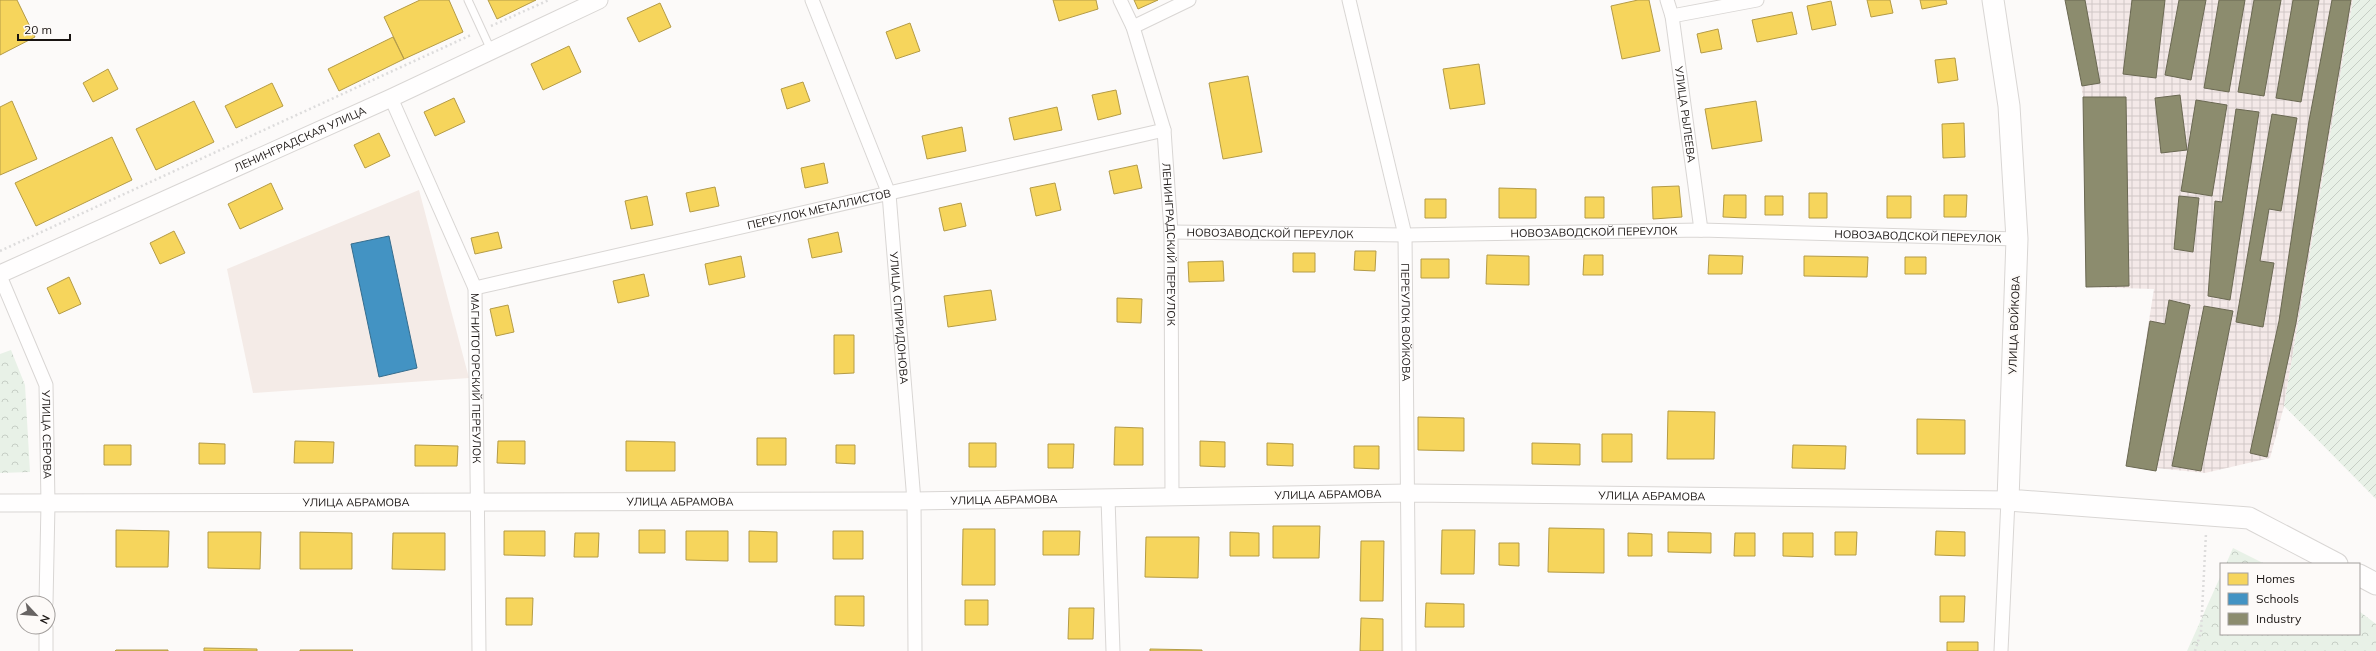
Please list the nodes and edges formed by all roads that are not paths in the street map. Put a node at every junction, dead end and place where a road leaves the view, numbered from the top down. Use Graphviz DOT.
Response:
graph roads {
  1 [pos="468,0"];
  2 [pos="599,0"];
  3 [pos="812,0"];
  4 [pos="1120,0"];
  5 [pos="1189,0"];
  6 [pos="1349,0"];
  7 [pos="1667,0"];
  8 [pos="1757,0"];
  9 [pos="1993,0"];
  10 [pos="1672,16"];
  11 [pos="1133,27"];
  12 [pos="491,50"];
  13 [pos="391,98"];
  14 [pos="1164,130"];
  15 [pos="889,194"];
  16 [pos="1701,230"];
  17 [pos="1171,232"];
  18 [pos="1404,235"];
  19 [pos="2017,239"];
  20 [pos="0,275"];
  21 [pos="475,288"];
  22 [pos="1409,493"];
  23 [pos="1172,497"];
  24 [pos="1108,498"];
  25 [pos="2008,500"];
  26 [pos="477,501"];
  27 [pos="914,501"];
  28 [pos="0,503"];
  29 [pos="48,504"];
  30 [pos="2335,563"];
  31 [pos="2360,576"];
  32 [pos="2376,584"];
  33 [pos="46,595"];
  34 [pos="46,635"];
  35 [pos="46,651"];
  36 [pos="479,651"];
  37 [pos="915,651"];
  38 [pos="1113,651"];
  39 [pos="1409,651"];
  40 [pos="2001,651"];
  1 -- 12 [label="lane"];
  2 -- 12 [label="street, ЛЕНИНГРАДСКАЯ УЛИЦА"];
  3 -- 15 [label="street, УЛИЦА СПИРИДОНОВА"];
  4 -- 11 [label="street, ЛЕНИНГРАДСКИЙ ПЕРЕУЛОК"];
  5 -- 11 [label="street"];
  6 -- 18 [label="street, ПЕРЕУЛОК ВОЙКОВА"];
  7 -- 10 [label="street, УЛИЦА РЫЛЕЕВА"];
  8 -- 10 [label="street"];
  9 -- 19 [label="main road, УЛИЦА ВОЙКОВА"];
  10 -- 16 [label="street, УЛИЦА РЫЛЕЕВА"];
  11 -- 14 [label="street, ЛЕНИНГРАДСКИЙ ПЕРЕУЛОК"];
  12 -- 13 [label="street, ЛЕНИНГРАДСКАЯ УЛИЦА"];
  13 -- 20 [label="street, ЛЕНИНГРАДСКАЯ УЛИЦА"];
  13 -- 21 [label="street, МАГНИТОГОРСКИЙ ПЕРЕУЛОК"];
  14 -- 15 [label="street, ПЕРЕУЛОК МЕТАЛЛИСТОВ"];
  14 -- 17 [label="street, ЛЕНИНГРАДСКИЙ ПЕРЕУЛОК"];
  15 -- 21 [label="street, ПЕРЕУЛОК МЕТАЛЛИСТОВ"];
  15 -- 27 [label="street, УЛИЦА СПИРИДОНОВА"];
  16 -- 18 [label="street, НОВОЗАВОДСКОЙ ПЕРЕУЛОК"];
  16 -- 19 [label="street, НОВОЗАВОДСКОЙ ПЕРЕУЛОК"];
  17 -- 18 [label="street, НОВОЗАВОДСКОЙ ПЕРЕУЛОК"];
  17 -- 23 [label="street, ЛЕНИНГРАДСКИЙ ПЕРЕУЛОК"];
  18 -- 22 [label="street, ПЕРЕУЛОК ВОЙКОВА"];
  19 -- 25 [label="main road, УЛИЦА ВОЙКОВА"];
  20 -- 29 [label="street, УЛИЦА СЕРОВА"];
  21 -- 26 [label="street, МАГНИТОГОРСКИЙ ПЕРЕУЛОК"];
  22 -- 23 [label="street, УЛИЦА АБРАМОВА"];
  22 -- 25 [label="street, УЛИЦА АБРАМОВА"];
  22 -- 39 [label="street, ПЕРЕУЛОК ВОЙКОВА"];
  23 -- 24 [label="street, УЛИЦА АБРАМОВА"];
  24 -- 27 [label="street, УЛИЦА АБРАМОВА"];
  24 -- 38 [label="street"];
  25 -- 30 [label="main road"];
  25 -- 40 [label="street, УЛИЦА ВОЙКОВА"];
  26 -- 27 [label="street, УЛИЦА АБРАМОВА"];
  26 -- 29 [label="street, УЛИЦА АБРАМОВА"];
  26 -- 36 [label="street, МАГНИТОГОРСКИЙ ПЕРЕУЛОК"];
  27 -- 37 [label="street, УЛИЦА СПИРИДОНОВА"];
  28 -- 29 [label="street, УЛИЦА АБРАМОВА"];
  29 -- 33 [label="street, УЛИЦА СЕРОВА"];
  31 -- 32 [label="main road"];
  34 -- 35 [label="street"];
}
